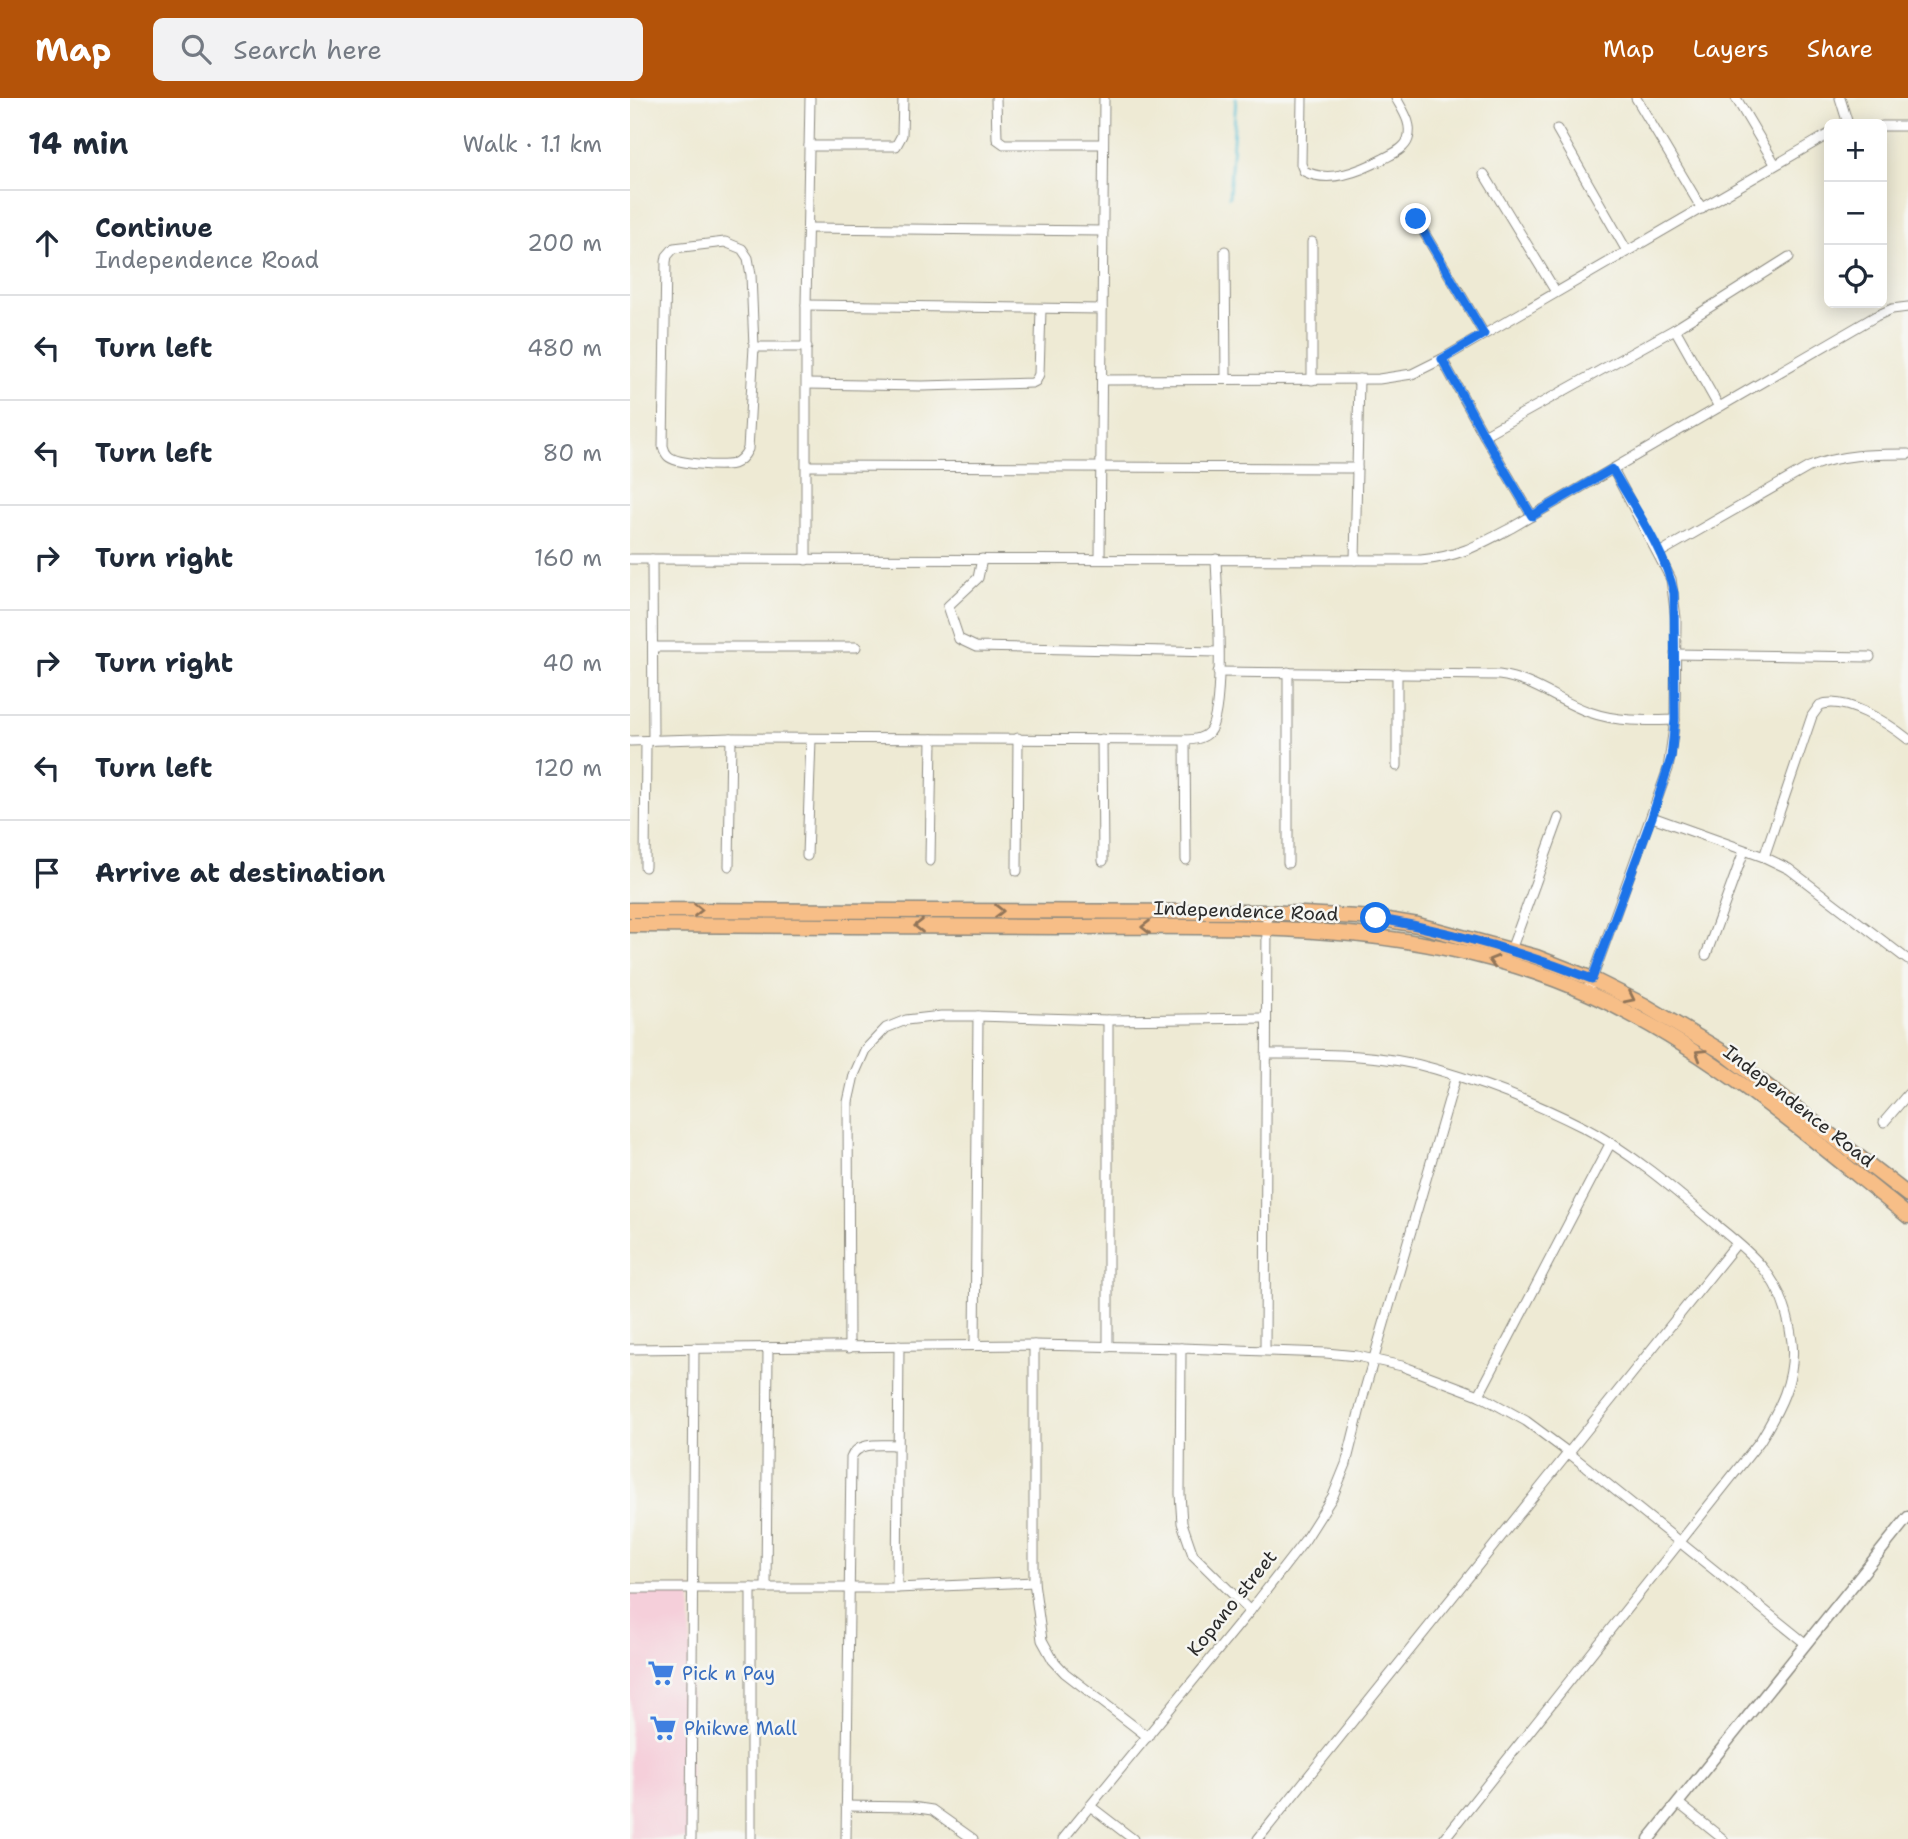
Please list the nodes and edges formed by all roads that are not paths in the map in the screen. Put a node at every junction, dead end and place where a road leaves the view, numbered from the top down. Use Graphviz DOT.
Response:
graph roads {
  1 [pos="810,98"];
  2 [pos="903,98"];
  3 [pos="996,98"];
  4 [pos="1104,98"];
  5 [pos="1302,98"];
  6 [pos="1396,98"];
  7 [pos="1636,98"];
  8 [pos="1736,98"];
  9 [pos="1840,98"];
  10 [pos="1846,119"];
  11 [pos="1887,126"];
  12 [pos="1908,126"];
  13 [pos="1557,129"];
  14 [pos="1824,137"];
  15 [pos="1103,144"];
  16 [pos="809,146"];
  17 [pos="1775,164"];
  18 [pos="1484,174"];
  19 [pos="1702,209"];
  20 [pos="1416,219"];
  21 [pos="808,228"];
  22 [pos="1103,231"];
  23 [pos="1312,242"];
  24 [pos="1225,251"];
  25 [pos="1627,251"];
  26 [pos="1789,257"];
  27 [pos="1556,292"];
  28 [pos="806,305"];
  29 [pos="1908,307"];
  30 [pos="1041,309"];
  31 [pos="1102,309"];
  32 [pos="1675,329"];
  33 [pos="1484,334"];
  34 [pos="754,347"];
  35 [pos="807,347"];
  36 [pos="1442,359"];
  37 [pos="1226,379"];
  38 [pos="1359,379"];
  39 [pos="1102,380"];
  40 [pos="1312,380"];
  41 [pos="807,384"];
  42 [pos="1719,407"];
  43 [pos="1484,435"];
  44 [pos="1908,454"];
  45 [pos="807,466"];
  46 [pos="1101,468"];
  47 [pos="1357,468"];
  48 [pos="1612,469"];
  49 [pos="1532,516"];
  50 [pos="1659,553"];
  51 [pos="1100,558"];
  52 [pos="630,559"];
  53 [pos="652,559"];
  54 [pos="982,559"];
  55 [pos="1216,559"];
  56 [pos="806,560"];
  57 [pos="1355,560"];
  58 [pos="654,647"];
  59 [pos="856,647"];
  60 [pos="1218,652"];
  61 [pos="1675,654"];
  62 [pos="1870,657"];
  63 [pos="1219,672"];
  64 [pos="1288,672"];
  65 [pos="1397,673"];
  66 [pos="1675,720"];
  67 [pos="731,738"];
  68 [pos="1018,738"];
  69 [pos="1102,738"];
  70 [pos="811,739"];
  71 [pos="932,739"];
  72 [pos="1908,739"];
  73 [pos="650,740"];
  74 [pos="1185,740"];
  75 [pos="630,741"];
  76 [pos="1397,766"];
  77 [pos="1652,817"];
  78 [pos="1559,818"];
  79 [pos="1744,851"];
  80 [pos="807,856"];
  81 [pos="1763,857"];
  82 [pos="1186,860"];
  83 [pos="930,861"];
  84 [pos="1103,861"];
  85 [pos="1288,863"];
  86 [pos="729,866"];
  87 [pos="645,867"];
  88 [pos="1017,871"];
  89 [pos="630,910"];
  90 [pos="1267,912"];
  91 [pos="630,925"];
  92 [pos="1267,928"];
  93 [pos="1511,950"];
  94 [pos="1706,955"];
  95 [pos="1908,960"];
  96 [pos="1590,986"];
  97 [pos="978,1016"];
  98 [pos="1266,1018"];
  99 [pos="1108,1020"];
  100 [pos="1266,1054"];
  101 [pos="1456,1076"];
  102 [pos="1908,1094"];
  103 [pos="1884,1122"];
  104 [pos="1610,1144"];
  105 [pos="1908,1195"];
  106 [pos="1908,1216"];
  107 [pos="1737,1242"];
  108 [pos="975,1345"];
  109 [pos="1034,1345"];
  110 [pos="899,1346"];
  111 [pos="694,1348"];
  112 [pos="849,1348"];
  113 [pos="1108,1348"];
  114 [pos="1181,1348"];
  115 [pos="630,1349"];
  116 [pos="768,1349"];
  117 [pos="1265,1350"];
  118 [pos="1375,1360"];
  119 [pos="1479,1395"];
  120 [pos="898,1445"];
  121 [pos="1569,1453"];
  122 [pos="1908,1517"];
  123 [pos="1681,1542"];
  124 [pos="1034,1582"];
  125 [pos="630,1588"];
  126 [pos="691,1588"];
  127 [pos="751,1588"];
  128 [pos="766,1588"];
  129 [pos="848,1588"];
  130 [pos="897,1588"];
  131 [pos="1250,1611"];
  132 [pos="1805,1643"];
  133 [pos="1148,1737"];
  134 [pos="1678,1804"];
  135 [pos="846,1806"];
  136 [pos="1090,1806"];
  137 [pos="691,1839"];
  138 [pos="751,1839"];
  139 [pos="846,1839"];
  140 [pos="973,1839"];
  141 [pos="1063,1839"];
  142 [pos="1133,1839"];
  143 [pos="1258,1839"];
  144 [pos="1444,1839"];
  145 [pos="1650,1839"];
  146 [pos="1723,1839"];
  1 -- 16 [label="street"];
  2 -- 16 [label="street"];
  3 -- 15 [label="street"];
  4 -- 15 [label="street"];
  5 -- 6 [label="street"];
  7 -- 19 [label="street"];
  8 -- 17 [label="street"];
  9 -- 10 [label="street"];
  11 -- 12 [label="street"];
  13 -- 25 [label="street"];
  14 -- 17 [label="street"];
  15 -- 22 [label="street"];
  16 -- 21 [label="street"];
  17 -- 19 [label="street"];
  18 -- 27 [label="street"];
  19 -- 25 [label="street"];
  20 -- 33 [label="street"];
  21 -- 22 [label="street"];
  21 -- 28 [label="street"];
  22 -- 31 [label="street"];
  23 -- 40 [label="street"];
  24 -- 37 [label="street"];
  25 -- 27 [label="street"];
  26 -- 32 [label="street"];
  27 -- 33 [label="street"];
  28 -- 30 [label="street"];
  28 -- 35 [label="street"];
  29 -- 42 [label="street"];
  30 -- 31 [label="street"];
  30 -- 41 [label="street"];
  31 -- 39 [label="street"];
  32 -- 42 [label="street"];
  32 -- 43 [label="street"];
  33 -- 36 [label="street"];
  34 -- 34 [label="street"];
  34 -- 35 [label="street"];
  35 -- 41 [label="street"];
  36 -- 38 [label="street"];
  36 -- 43 [label="street"];
  37 -- 39 [label="street"];
  37 -- 40 [label="street"];
  38 -- 40 [label="street"];
  38 -- 47 [label="street"];
  39 -- 46 [label="street"];
  41 -- 45 [label="street"];
  42 -- 48 [label="street"];
  43 -- 49 [label="street"];
  44 -- 50 [label="street"];
  45 -- 46 [label="street"];
  45 -- 56 [label="street"];
  46 -- 47 [label="street"];
  46 -- 51 [label="street"];
  47 -- 57 [label="street"];
  48 -- 49 [label="street"];
  48 -- 50 [label="street"];
  49 -- 57 [label="street"];
  50 -- 61 [label="street"];
  51 -- 54 [label="street"];
  51 -- 55 [label="street"];
  52 -- 53 [label="street"];
  53 -- 56 [label="street"];
  53 -- 58 [label="street"];
  54 -- 56 [label="street"];
  54 -- 60 [label="street"];
  55 -- 57 [label="street"];
  55 -- 60 [label="street"];
  58 -- 59 [label="street"];
  58 -- 73 [label="street"];
  60 -- 63 [label="street"];
  61 -- 62 [label="street"];
  61 -- 66 [label="street"];
  63 -- 64 [label="street"];
  63 -- 74 [label="street"];
  64 -- 65 [label="street"];
  64 -- 85 [label="street"];
  65 -- 66 [label="street"];
  65 -- 76 [label="street"];
  66 -- 77 [label="street"];
  67 -- 70 [label="street"];
  67 -- 73 [label="street"];
  67 -- 86 [label="street"];
  68 -- 69 [label="street"];
  68 -- 71 [label="street"];
  68 -- 88 [label="street"];
  69 -- 74 [label="street"];
  69 -- 84 [label="street"];
  70 -- 71 [label="street"];
  70 -- 80 [label="street"];
  71 -- 83 [label="street"];
  72 -- 81 [label="street"];
  73 -- 75 [label="street"];
  73 -- 87 [label="street"];
  74 -- 82 [label="street"];
  77 -- 79 [label="street"];
  77 -- 96 [label="street"];
  78 -- 93 [label="street"];
  79 -- 81 [label="street"];
  79 -- 94 [label="street"];
  81 -- 95 [label="street"];
  89 -- 90 [label="main road, Independence Road, one-way"];
  90 -- 92 [label="street"];
  90 -- 93 [label="main road, Independence Road"];
  92 -- 91 [label="main road, Independence Road, one-way"];
  96 -- 92 [label="main road, Independence Road, one-way"];
  92 -- 98 [label="street"];
  93 -- 96 [label="main road, Independence Road"];
  96 -- 105 [label="main road, Independence Road, one-way"];
  106 -- 96 [label="main road, Independence Road, one-way"];
  97 -- 99 [label="street"];
  97 -- 108 [label="street"];
  97 -- 112 [label="street"];
  98 -- 99 [label="street"];
  98 -- 100 [label="street"];
  99 -- 113 [label="street"];
  100 -- 101 [label="street"];
  100 -- 117 [label="street"];
  101 -- 104 [label="street"];
  101 -- 118 [label="street, Kopano street"];
  102 -- 103 [label="street"];
  104 -- 107 [label="street"];
  104 -- 119 [label="street"];
  107 -- 121 [label="street"];
  107 -- 123 [label="street"];
  108 -- 109 [label="street"];
  108 -- 110 [label="street"];
  109 -- 113 [label="street"];
  109 -- 124 [label="street"];
  110 -- 112 [label="street"];
  110 -- 120 [label="street"];
  111 -- 115 [label="street"];
  111 -- 116 [label="street"];
  111 -- 126 [label="street"];
  112 -- 116 [label="street"];
  113 -- 114 [label="street"];
  114 -- 117 [label="street"];
  114 -- 131 [label="street"];
  116 -- 128 [label="street"];
  117 -- 118 [label="street"];
  118 -- 119 [label="street"];
  118 -- 131 [label="street, Kopano street"];
  119 -- 121 [label="street"];
  120 -- 129 [label="street"];
  120 -- 130 [label="street"];
  121 -- 123 [label="street"];
  121 -- 143 [label="street"];
  122 -- 132 [label="street"];
  123 -- 132 [label="street"];
  123 -- 144 [label="street"];
  124 -- 130 [label="street"];
  124 -- 133 [label="street"];
  125 -- 126 [label="street"];
  126 -- 127 [label="street"];
  126 -- 137 [label="street"];
  127 -- 128 [label="street"];
  127 -- 138 [label="street"];
  128 -- 129 [label="street"];
  129 -- 130 [label="street"];
  129 -- 135 [label="street"];
  131 -- 133 [label="street, Kopano street"];
  132 -- 134 [label="street"];
  133 -- 136 [label="street, Kopano street"];
  134 -- 145 [label="street"];
  134 -- 146 [label="street"];
  135 -- 139 [label="street"];
  135 -- 140 [label="street"];
  136 -- 141 [label="street, Kopano street"];
  136 -- 142 [label="street"];
}
